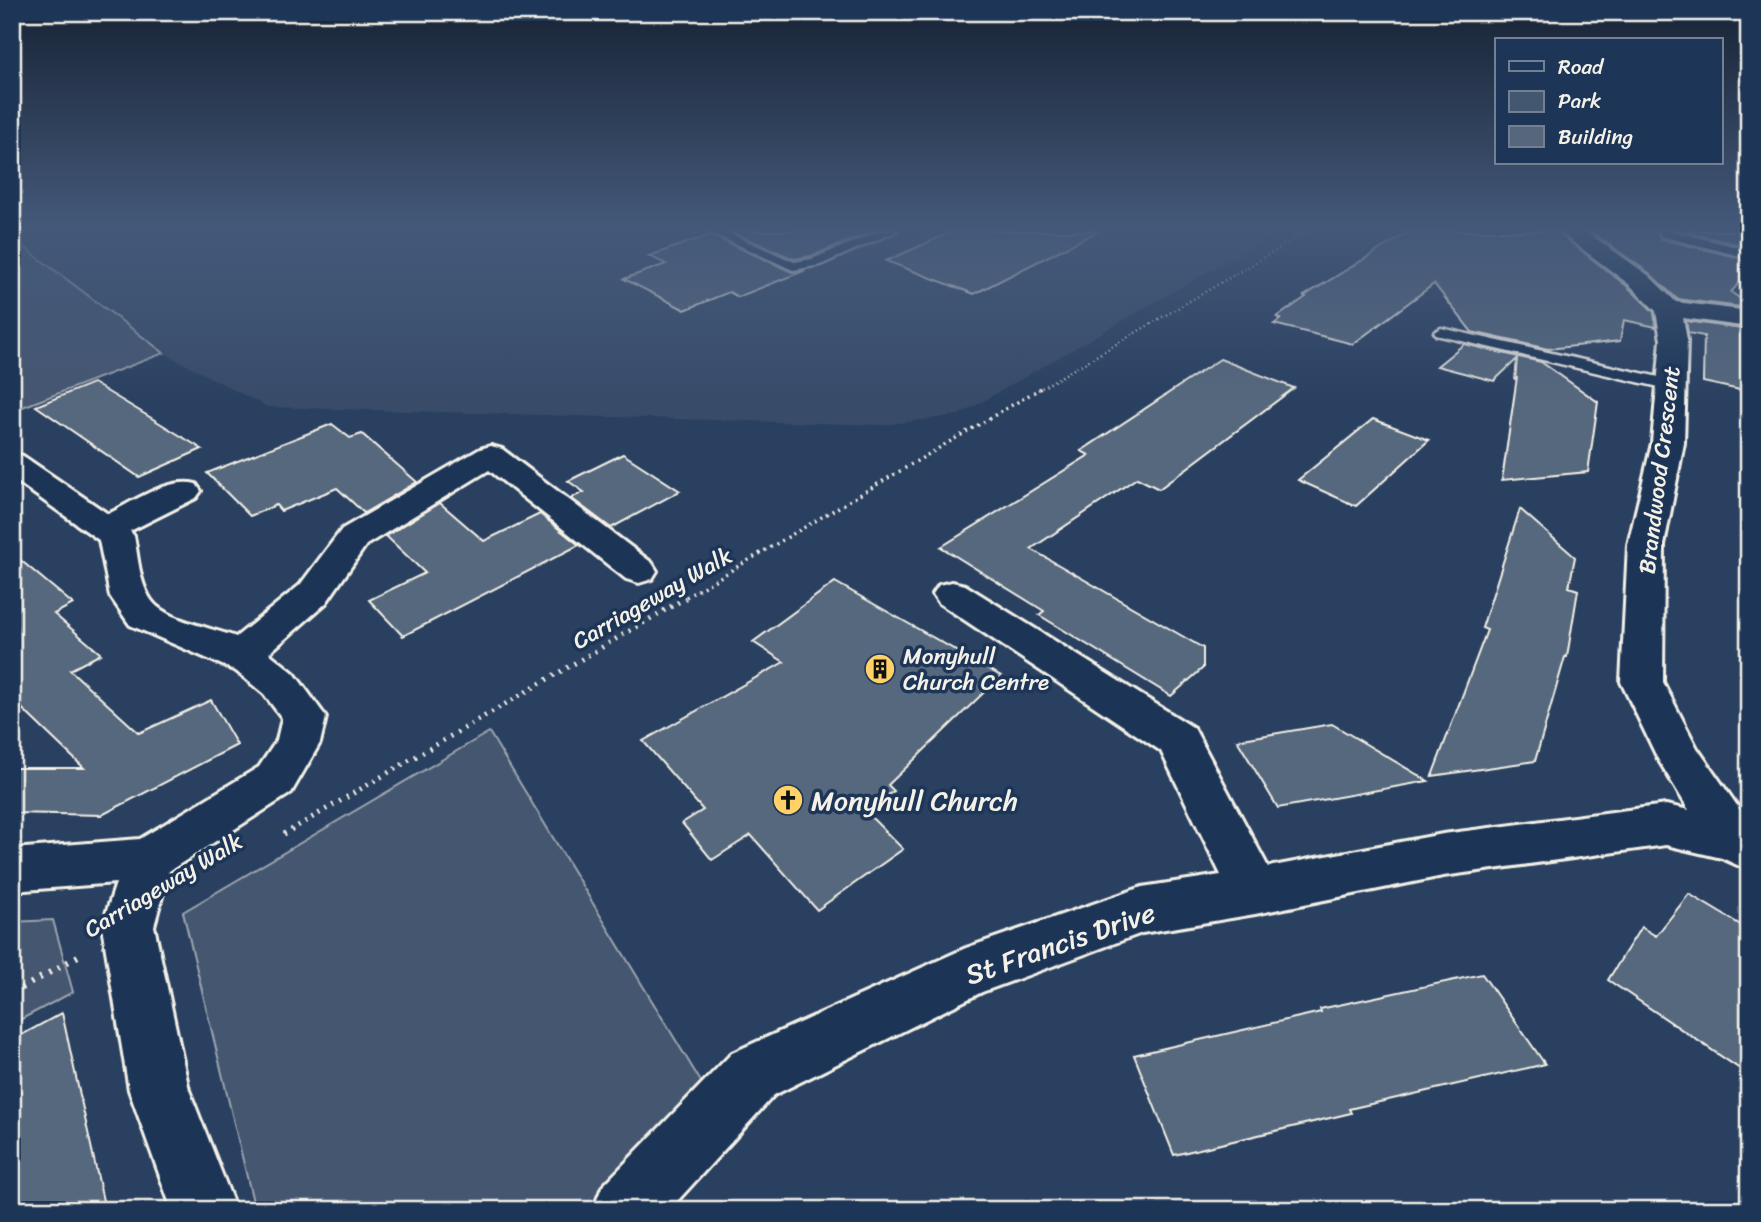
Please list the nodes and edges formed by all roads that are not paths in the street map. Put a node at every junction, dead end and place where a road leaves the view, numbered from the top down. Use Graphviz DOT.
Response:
graph roads {
  1 [pos="1647,288"];
  2 [pos="1668,309"];
  3 [pos="1749,319"];
  4 [pos="1441,332"];
  5 [pos="1672,385"];
  6 [pos="12,463"];
  7 [pos="184,491"];
  8 [pos="106,529"];
  9 [pos="639,571"];
  10 [pos="952,594"];
  11 [pos="242,654"];
  12 [pos="1741,846"];
  13 [pos="148,859"];
  14 [pos="12,870"];
  15 [pos="1255,892"];
  16 [pos="204,1210"];
  17 [pos="625,1210"];
  1 -- 2 [label="street"];
  2 -- 3 [label="street"];
  2 -- 5 [label="street, Brandwood Crescent"];
  4 -- 5 [label="lane"];
  5 -- 12 [label="street, Brandwood Crescent"];
  6 -- 8 [label="street"];
  7 -- 8 [label="street"];
  8 -- 11 [label="street"];
  9 -- 11 [label="street"];
  10 -- 15 [label="street"];
  11 -- 13 [label="street"];
  12 -- 15 [label="street, St Francis Drive"];
  13 -- 14 [label="street"];
  13 -- 16 [label="street"];
  15 -- 17 [label="street, St Francis Drive"];
}
